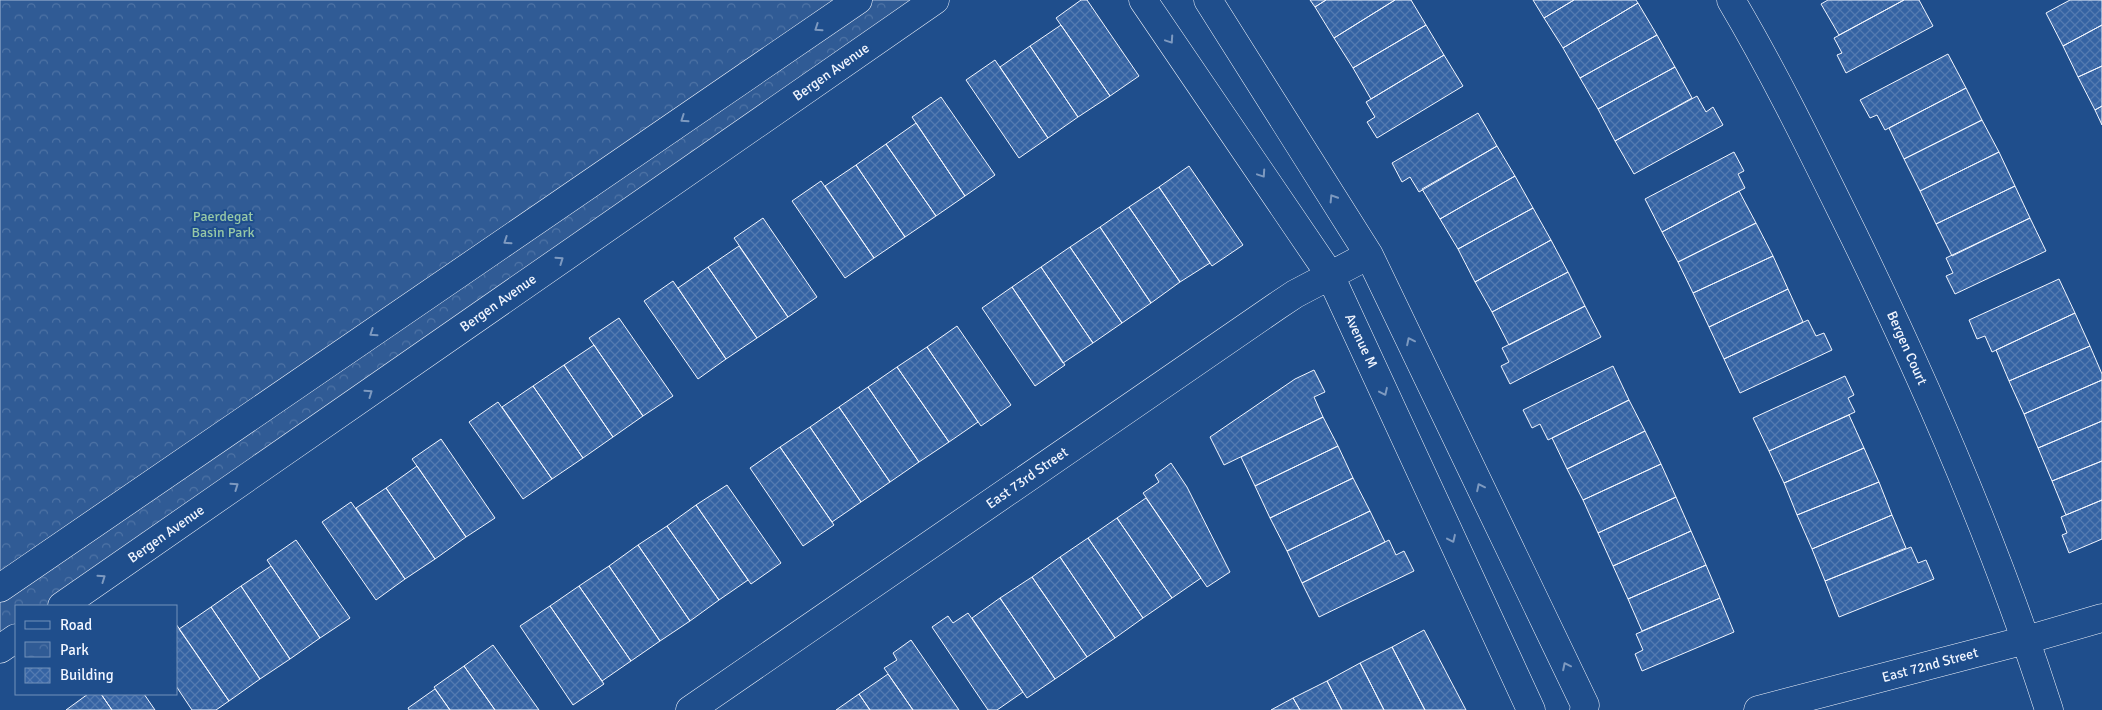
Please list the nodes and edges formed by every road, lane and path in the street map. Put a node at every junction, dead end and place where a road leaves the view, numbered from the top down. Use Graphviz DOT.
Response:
graph roads {
  1 [pos="858,0"];
  2 [pos="935,0"];
  3 [pos="1143,0"];
  4 [pos="1208,0"];
  5 [pos="1732,0"];
  6 [pos="1369,255"];
  7 [pos="1330,275"];
  8 [pos="0,588"];
  9 [pos="63,605"];
  10 [pos="2102,618"];
  11 [pos="15,639"];
  12 [pos="2026,640"];
  13 [pos="0,649"];
  14 [pos="690,710"];
  15 [pos="1531,710"];
  16 [pos="1584,710"];
  17 [pos="1758,710"];
  18 [pos="2048,710"];
  1 -- 8 [label="street, one-way"];
  9 -- 2 [label="street, Bergen Avenue, one-way"];
  3 -- 7 [label="street, Avenue M, one-way"];
  6 -- 4 [label="street, one-way"];
  5 -- 12 [label="street, Bergen Court"];
  6 -- 7 [label="street, East 73rd Street"];
  16 -- 6 [label="street, one-way"];
  7 -- 14 [label="street, East 73rd Street"];
  7 -- 15 [label="street, Avenue M, one-way"];
  10 -- 12 [label="street, East 72nd Street"];
  11 -- 13 [label="street"];
  12 -- 17 [label="street, East 72nd Street"];
  12 -- 18 [label="street, Bergen Court"];
}
